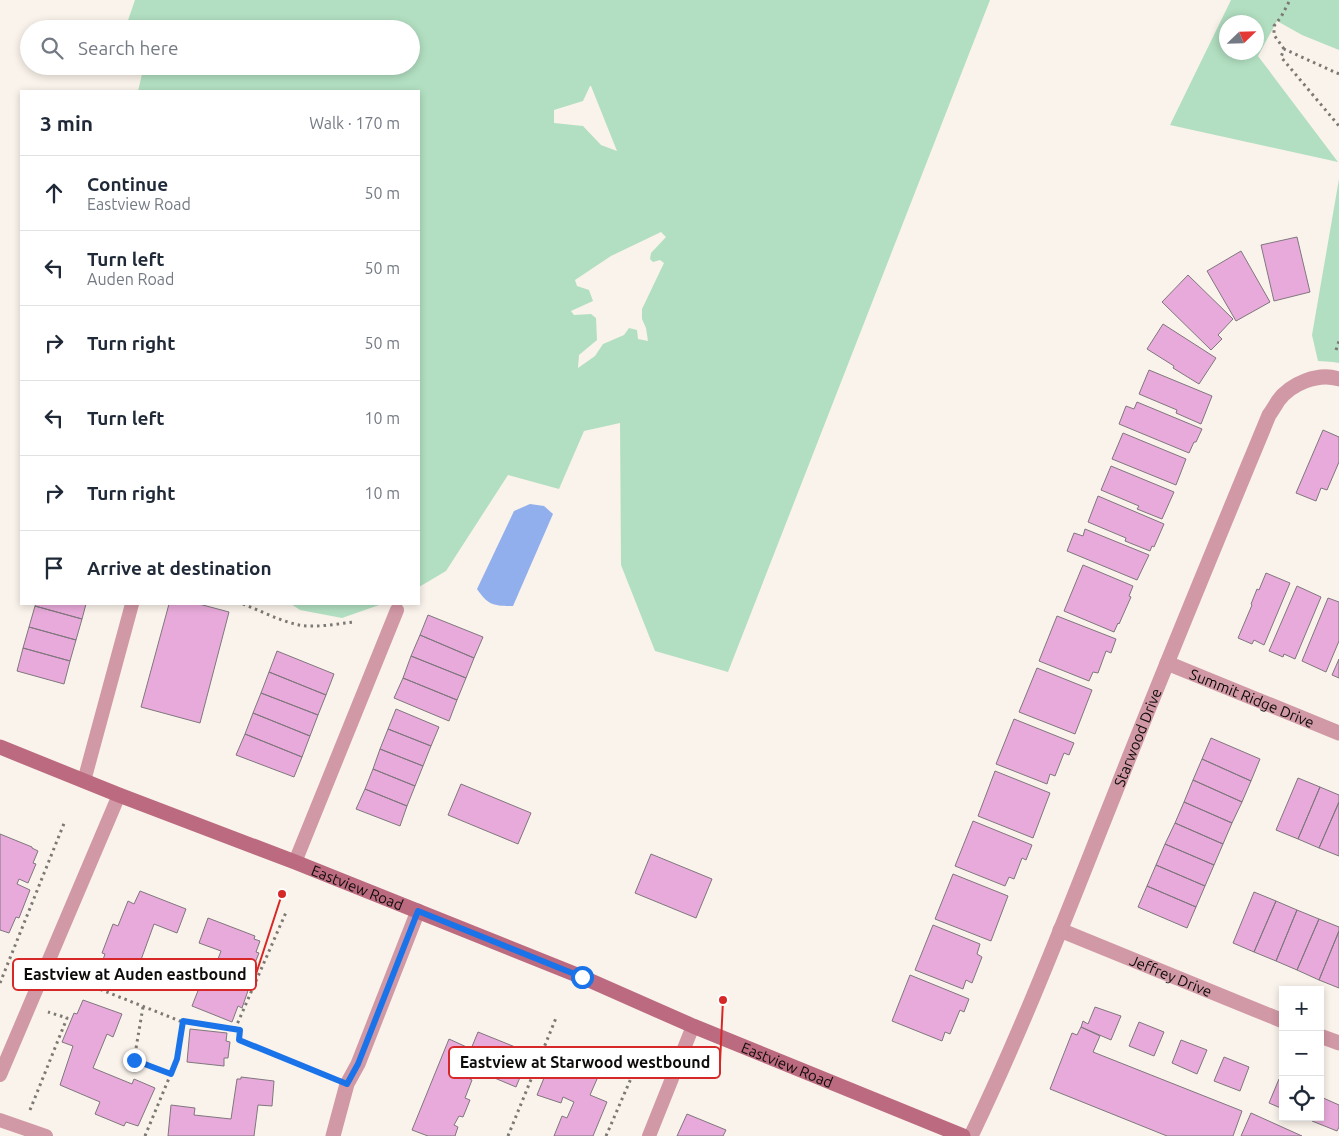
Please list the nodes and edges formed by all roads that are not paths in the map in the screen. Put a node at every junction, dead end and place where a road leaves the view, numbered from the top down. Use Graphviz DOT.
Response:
graph roads {
  1 [pos="1339,379"];
  2 [pos="132,605"];
  3 [pos="397,610"];
  4 [pos="1167,662"];
  5 [pos="1339,733"];
  6 [pos="0,747"];
  7 [pos="84,781"];
  8 [pos="119,795"];
  9 [pos="295,862"];
  10 [pos="418,911"];
  11 [pos="1060,930"];
  12 [pos="1279,1018"];
  13 [pos="693,1026"];
  14 [pos="1324,1038"];
  15 [pos="1339,1044"];
  16 [pos="0,1075"];
  17 [pos="0,1120"];
  18 [pos="46,1136"];
  19 [pos="333,1136"];
  20 [pos="649,1136"];
  21 [pos="963,1136"];
  22 [pos="971,1136"];
  1 -- 4 [label="street, Starwood Drive"];
  2 -- 7 [label="lane"];
  3 -- 9 [label="lane"];
  4 -- 5 [label="street, Summit Ridge Drive"];
  4 -- 11 [label="street, Starwood Drive"];
  6 -- 7 [label="main road, Eastview Road"];
  7 -- 8 [label="main road, Eastview Road"];
  8 -- 9 [label="main road, Eastview Road"];
  8 -- 16 [label="lane"];
  9 -- 10 [label="main road, Eastview Road"];
  10 -- 13 [label="main road, Eastview Road"];
  10 -- 19 [label="street"];
  11 -- 12 [label="street, Jeffrey Drive"];
  11 -- 22 [label="street, Starwood Drive"];
  13 -- 20 [label="lane"];
  13 -- 21 [label="main road, Eastview Road"];
  14 -- 15 [label="street"];
  17 -- 18 [label="lane"];
}
